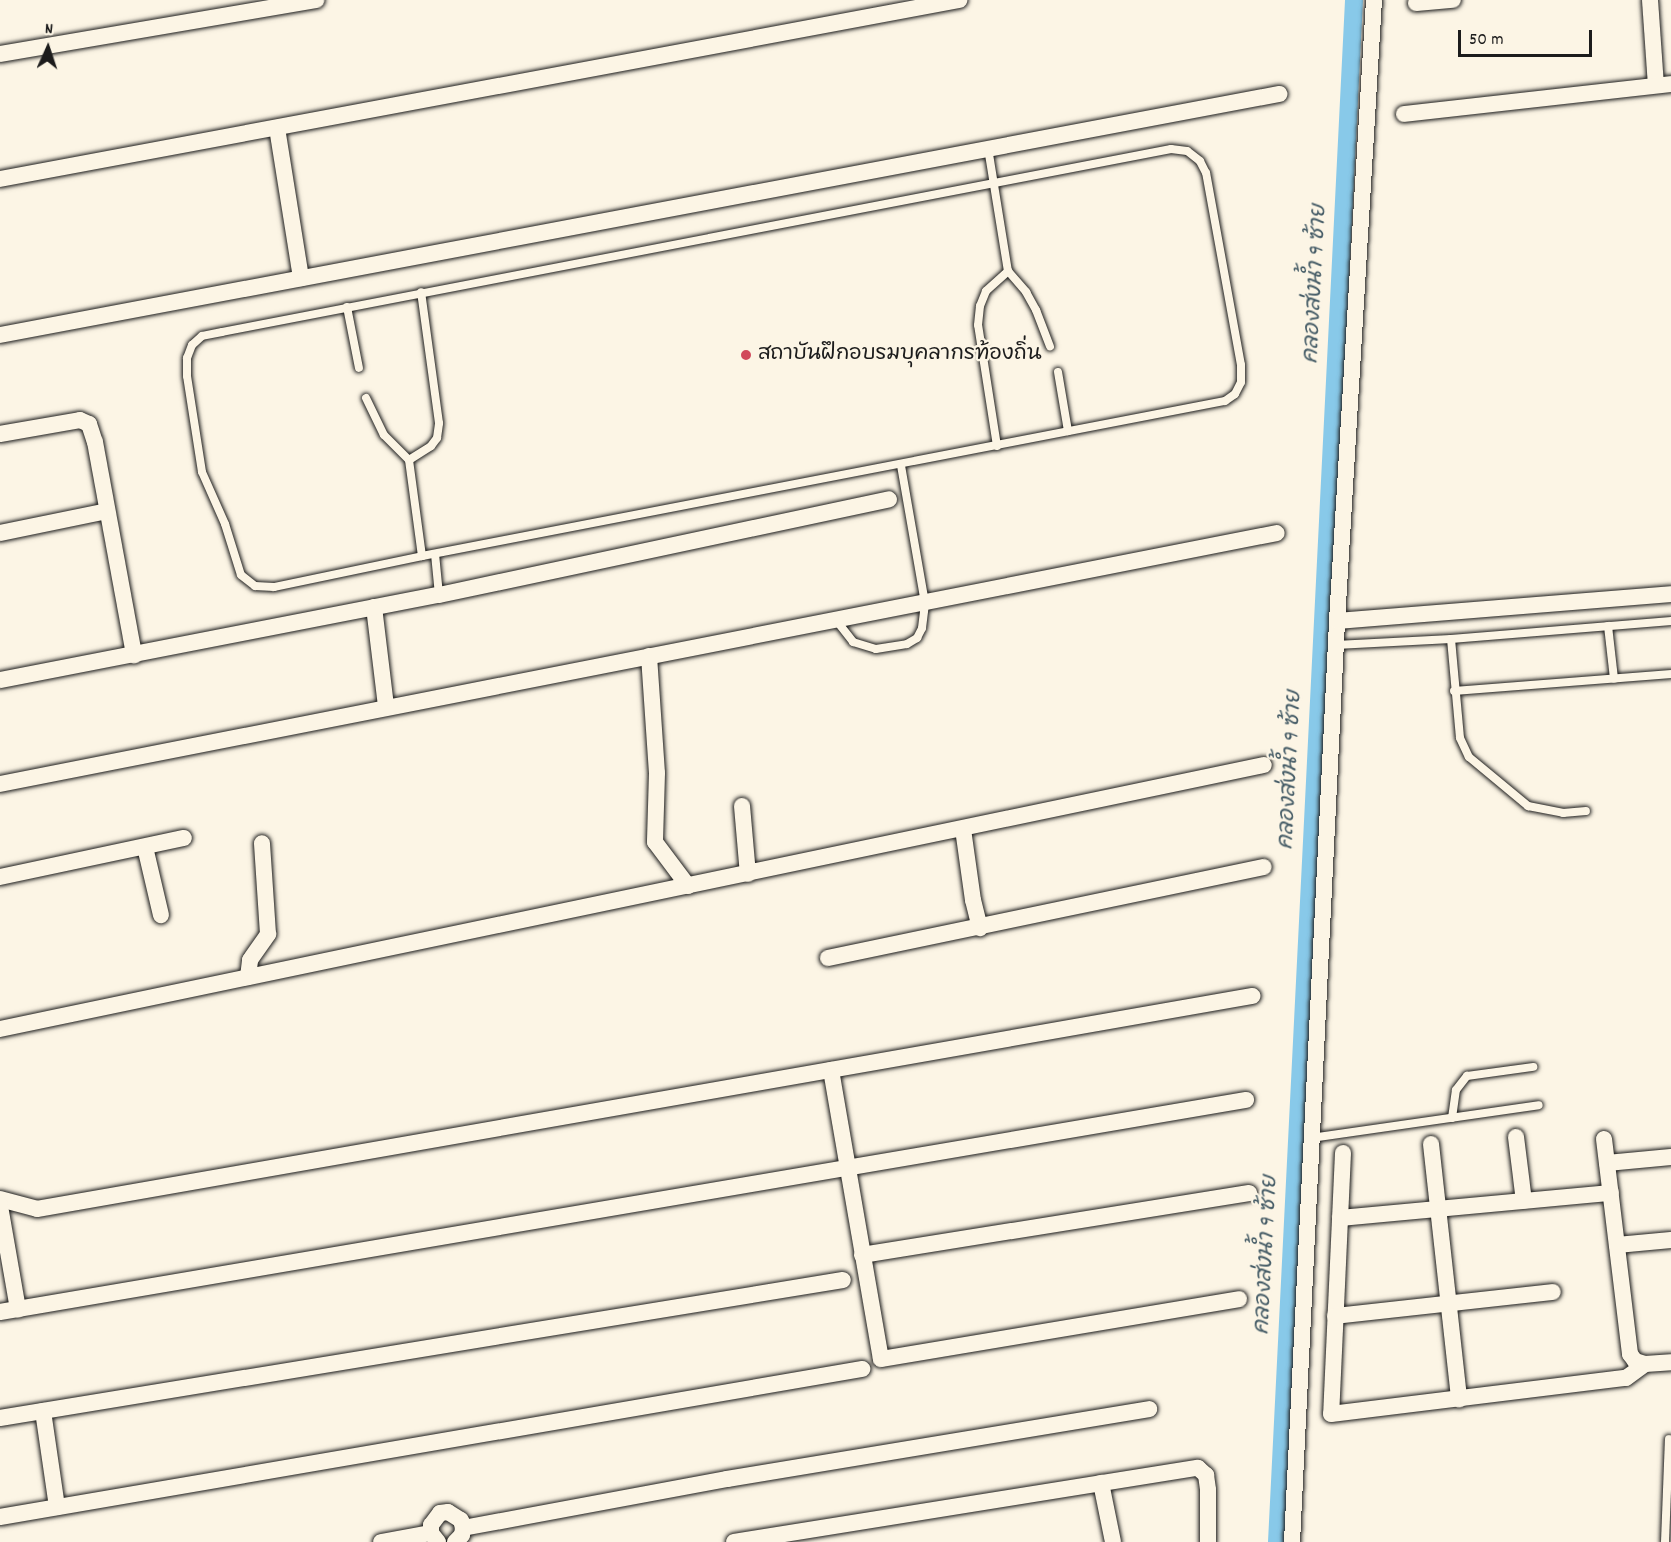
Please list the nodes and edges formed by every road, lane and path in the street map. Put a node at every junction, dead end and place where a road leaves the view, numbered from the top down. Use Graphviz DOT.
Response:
graph roads {
  1 [pos="316,0"];
  2 [pos="959,0"];
  3 [pos="1374,0"];
  4 [pos="1453,0"];
  5 [pos="1650,0"];
  6 [pos="1416,3"];
  7 [pos="275,4"];
  8 [pos="0,54"];
  9 [pos="1663,85"];
  10 [pos="1279,94"];
  11 [pos="1404,114"];
  12 [pos="277,128"];
  13 [pos="988,148"];
  14 [pos="0,179"];
  15 [pos="994,182"];
  16 [pos="1008,271"];
  17 [pos="301,278"];
  18 [pos="421,292"];
  19 [pos="346,307"];
  20 [pos="0,334"];
  21 [pos="1050,345"];
  22 [pos="359,368"];
  23 [pos="1058,372"];
  24 [pos="366,398"];
  25 [pos="1068,431"];
  26 [pos="0,434"];
  27 [pos="997,446"];
  28 [pos="408,460"];
  29 [pos="901,465"];
  30 [pos="889,499"];
  31 [pos="107,511"];
  32 [pos="0,532"];
  33 [pos="1277,533"];
  34 [pos="435,554"];
  35 [pos="422,556"];
  36 [pos="1671,594"];
  37 [pos="439,595"];
  38 [pos="926,603"];
  39 [pos="374,607"];
  40 [pos="836,620"];
  41 [pos="1337,621"];
  42 [pos="1671,621"];
  43 [pos="1608,626"];
  44 [pos="1450,639"];
  45 [pos="1336,645"];
  46 [pos="134,655"];
  47 [pos="649,656"];
  48 [pos="1671,674"];
  49 [pos="1614,679"];
  50 [pos="0,680"];
  51 [pos="1454,691"];
  52 [pos="386,706"];
  53 [pos="1264,765"];
  54 [pos="0,784"];
  55 [pos="742,806"];
  56 [pos="1586,812"];
  57 [pos="963,829"];
  58 [pos="184,838"];
  59 [pos="262,843"];
  60 [pos="145,847"];
  61 [pos="1264,867"];
  62 [pos="748,874"];
  63 [pos="0,877"];
  64 [pos="688,886"];
  65 [pos="160,915"];
  66 [pos="980,928"];
  67 [pos="828,958"];
  68 [pos="248,977"];
  69 [pos="1251,996"];
  70 [pos="0,1029"];
  71 [pos="1533,1067"];
  72 [pos="831,1070"];
  73 [pos="1246,1100"];
  74 [pos="1539,1105"];
  75 [pos="1452,1118"];
  76 [pos="1516,1137"];
  77 [pos="1311,1138"];
  78 [pos="1604,1139"];
  79 [pos="1431,1144"];
  80 [pos="1343,1153"];
  81 [pos="1671,1157"];
  82 [pos="1607,1162"];
  83 [pos="846,1168"];
  84 [pos="1249,1193"];
  85 [pos="1611,1193"];
  86 [pos="0,1199"];
  87 [pos="1524,1201"];
  88 [pos="0,1206"];
  89 [pos="1438,1209"];
  90 [pos="1340,1218"];
  91 [pos="1671,1240"];
  92 [pos="1617,1245"];
  93 [pos="862,1255"];
  94 [pos="843,1280"];
  95 [pos="1553,1292"];
  96 [pos="1239,1299"];
  97 [pos="1448,1303"];
  98 [pos="18,1309"];
  99 [pos="0,1312"];
  100 [pos="1335,1316"];
  101 [pos="1671,1362"];
  102 [pos="1645,1364"];
  103 [pos="862,1369"];
  104 [pos="1459,1399"];
  105 [pos="1149,1410"];
  106 [pos="43,1411"];
  107 [pos="0,1418"];
  108 [pos="1669,1439"];
  109 [pos="1101,1483"];
  110 [pos="57,1507"];
  111 [pos="0,1517"];
  112 [pos="459,1535"];
  113 [pos="435,1538"];
  114 [pos="381,1542"];
  115 [pos="734,1542"];
  116 [pos="1113,1542"];
  117 [pos="1208,1542"];
  118 [pos="1293,1542"];
  119 [pos="1665,1542"];
  1 -- 7 [label="street"];
  2 -- 12 [label="street"];
  3 -- 41 [label="street"];
  4 -- 6 [label="street"];
  5 -- 9 [label="street"];
  7 -- 8 [label="street"];
  9 -- 11 [label="street"];
  10 -- 13 [label="street"];
  12 -- 14 [label="street"];
  12 -- 17 [label="street"];
  13 -- 15 [label="lane"];
  13 -- 17 [label="street"];
  15 -- 16 [label="lane"];
  15 -- 18 [label="lane"];
  15 -- 25 [label="lane"];
  16 -- 21 [label="lane"];
  16 -- 27 [label="lane"];
  17 -- 20 [label="street"];
  18 -- 19 [label="lane"];
  18 -- 28 [label="lane"];
  19 -- 22 [label="lane"];
  19 -- 35 [label="lane"];
  23 -- 25 [label="lane"];
  24 -- 28 [label="lane"];
  25 -- 27 [label="lane"];
  26 -- 31 [label="street"];
  27 -- 29 [label="lane"];
  28 -- 35 [label="lane"];
  29 -- 34 [label="lane"];
  29 -- 38 [label="lane"];
  30 -- 37 [label="street"];
  31 -- 32 [label="street"];
  31 -- 46 [label="street"];
  33 -- 38 [label="street"];
  34 -- 35 [label="lane"];
  34 -- 37 [label="lane"];
  36 -- 41 [label="street"];
  37 -- 39 [label="street"];
  38 -- 40 [label="street"];
  38 -- 40 [label="lane"];
  39 -- 46 [label="street"];
  39 -- 52 [label="street"];
  40 -- 47 [label="street"];
  41 -- 45 [label="street"];
  42 -- 43 [label="lane"];
  43 -- 44 [label="lane"];
  43 -- 49 [label="lane"];
  44 -- 45 [label="lane"];
  44 -- 51 [label="lane"];
  45 -- 77 [label="street"];
  46 -- 50 [label="street"];
  47 -- 52 [label="street"];
  47 -- 64 [label="street"];
  48 -- 49 [label="lane"];
  49 -- 51 [label="lane"];
  51 -- 56 [label="lane"];
  52 -- 54 [label="street"];
  53 -- 57 [label="street"];
  55 -- 62 [label="street"];
  57 -- 62 [label="street"];
  57 -- 66 [label="street"];
  58 -- 60 [label="street"];
  59 -- 68 [label="street"];
  60 -- 63 [label="street"];
  60 -- 65 [label="street"];
  61 -- 66 [label="street"];
  62 -- 64 [label="street"];
  64 -- 68 [label="street"];
  66 -- 67 [label="street"];
  68 -- 70 [label="street"];
  69 -- 72 [label="street"];
  71 -- 75 [label="lane"];
  72 -- 83 [label="street"];
  72 -- 86 [label="street"];
  73 -- 83 [label="street"];
  74 -- 75 [label="lane"];
  75 -- 77 [label="lane"];
  76 -- 87 [label="street"];
  77 -- 118 [label="street"];
  78 -- 82 [label="street"];
  79 -- 89 [label="street"];
  80 -- 90 [label="street"];
  81 -- 82 [label="street"];
  82 -- 85 [label="street"];
  83 -- 93 [label="street"];
  83 -- 98 [label="street"];
  84 -- 93 [label="street"];
  85 -- 87 [label="street"];
  85 -- 92 [label="street"];
  87 -- 89 [label="street"];
  88 -- 98 [label="street"];
  89 -- 90 [label="street"];
  89 -- 97 [label="street"];
  90 -- 100 [label="street"];
  91 -- 92 [label="street"];
  92 -- 102 [label="street"];
  93 -- 96 [label="street"];
  94 -- 106 [label="street"];
  95 -- 97 [label="street"];
  97 -- 100 [label="street"];
  97 -- 104 [label="street"];
  98 -- 99 [label="street"];
  100 -- 104 [label="street"];
  101 -- 102 [label="street"];
  102 -- 104 [label="street"];
  103 -- 110 [label="street"];
  105 -- 112 [label="street"];
  106 -- 107 [label="street"];
  106 -- 110 [label="street"];
  108 -- 119 [label="lane"];
  109 -- 115 [label="street"];
  109 -- 116 [label="street"];
  109 -- 117 [label="street"];
  110 -- 111 [label="street"];
  112 -- 113 [label="street"];
  113 -- 114 [label="street"];
}
